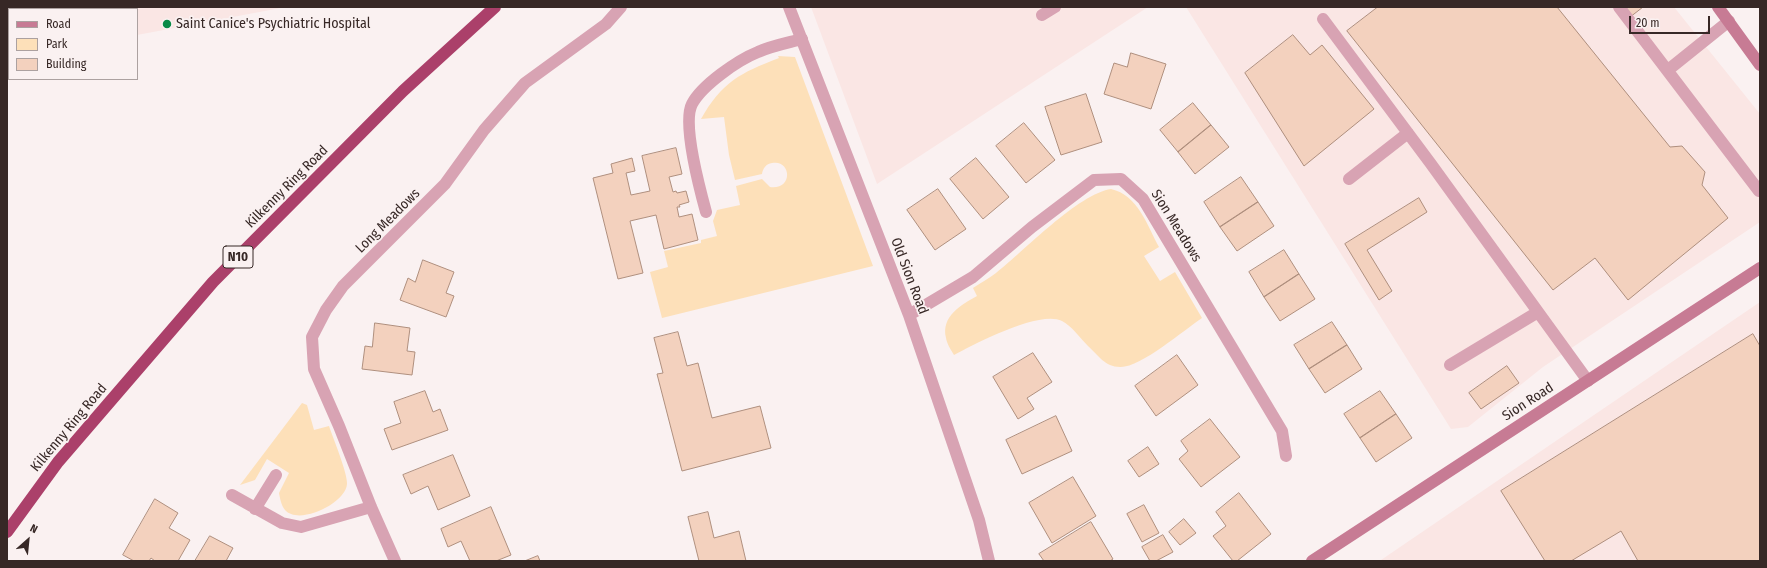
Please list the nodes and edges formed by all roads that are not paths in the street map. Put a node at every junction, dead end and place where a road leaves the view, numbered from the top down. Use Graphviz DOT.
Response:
graph roads {
  1 [pos="495,7"];
  2 [pos="621,7"];
  3 [pos="789,7"];
  4 [pos="1055,7"];
  5 [pos="1619,7"];
  6 [pos="1718,7"];
  7 [pos="1042,15"];
  8 [pos="1323,19"];
  9 [pos="1729,21"];
  10 [pos="802,39"];
  11 [pos="1760,65"];
  12 [pos="1668,70"];
  13 [pos="1408,134"];
  14 [pos="1349,179"];
  15 [pos="1759,191"];
  16 [pos="706,212"];
  17 [pos="1760,268"];
  18 [pos="1538,312"];
  19 [pos="909,315"];
  20 [pos="1450,364"];
  21 [pos="1588,381"];
  22 [pos="1286,456"];
  23 [pos="276,475"];
  24 [pos="232,495"];
  25 [pos="371,507"];
  26 [pos="255,509"];
  27 [pos="7,532"];
  28 [pos="395,561"];
  29 [pos="990,561"];
  30 [pos="1312,561"];
  1 -- 27 [label="highway, Kilkenny Ring Road / N10"];
  2 -- 25 [label="street, Long Meadows"];
  3 -- 10 [label="street, Old Sion Road"];
  4 -- 7 [label="street"];
  5 -- 12 [label="street"];
  6 -- 9 [label="street"];
  8 -- 13 [label="street"];
  9 -- 11 [label="street"];
  9 -- 12 [label="street"];
  10 -- 16 [label="street"];
  10 -- 19 [label="street, Old Sion Road"];
  12 -- 15 [label="street"];
  13 -- 14 [label="street"];
  13 -- 18 [label="street"];
  17 -- 21 [label="street, Sion Road"];
  18 -- 20 [label="street"];
  18 -- 21 [label="street"];
  19 -- 22 [label="street, Sion Meadows"];
  19 -- 29 [label="street, Old Sion Road"];
  21 -- 30 [label="street, Sion Road"];
  23 -- 26 [label="street"];
  24 -- 26 [label="street"];
  25 -- 26 [label="street"];
  25 -- 28 [label="street, Long Meadows"];
}
